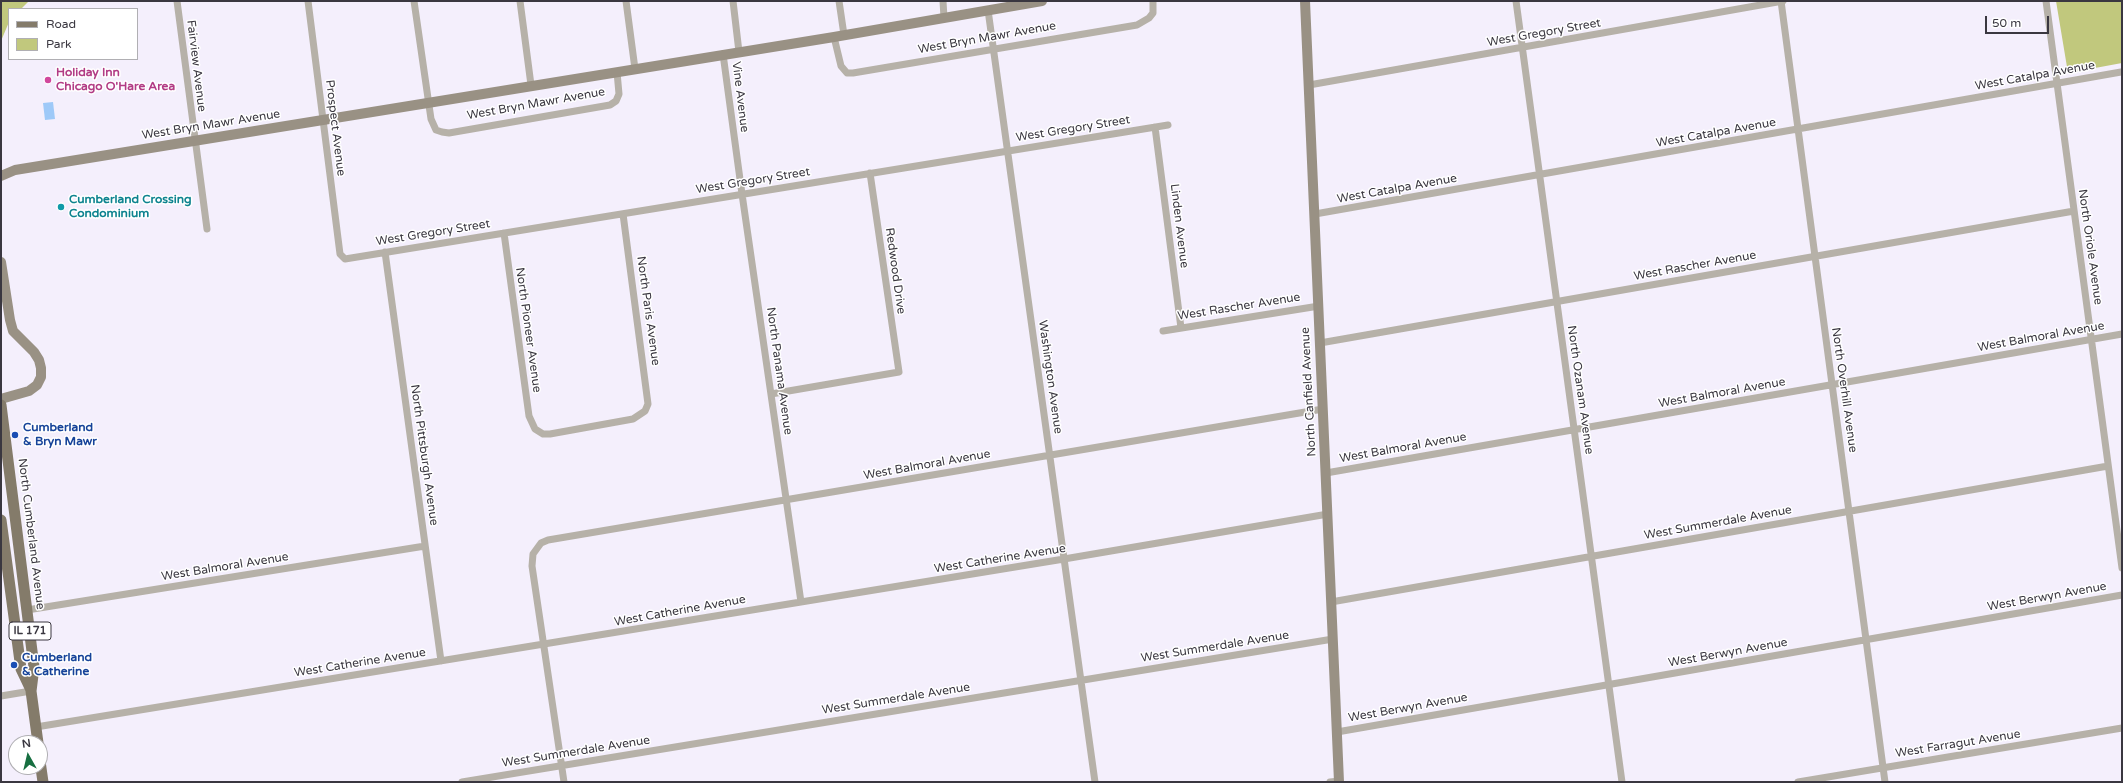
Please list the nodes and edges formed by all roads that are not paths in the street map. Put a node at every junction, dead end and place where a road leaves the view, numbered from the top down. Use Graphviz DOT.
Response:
graph roads {
  1 [pos="177,1"];
  2 [pos="308,1"];
  3 [pos="414,1"];
  4 [pos="520,1"];
  5 [pos="626,1"];
  6 [pos="733,1"];
  7 [pos="840,1"];
  8 [pos="943,1"];
  9 [pos="1042,1"];
  10 [pos="1153,1"];
  11 [pos="1305,1"];
  12 [pos="1516,1"];
  13 [pos="1782,1"];
  14 [pos="2046,1"];
  15 [pos="988,10"];
  16 [pos="944,18"];
  17 [pos="839,36"];
  18 [pos="1522,48"];
  19 [pos="994,50"];
  20 [pos="739,52"];
  21 [pos="723,54"];
  22 [pos="635,69"];
  23 [pos="617,72"];
  24 [pos="2121,72"];
  25 [pos="2057,83"];
  26 [pos="531,85"];
  27 [pos="1309,85"];
  28 [pos="427,102"];
  29 [pos="323,119"];
  30 [pos="1168,125"];
  31 [pos="1155,127"];
  32 [pos="1798,129"];
  33 [pos="195,140"];
  34 [pos="735,142"];
  35 [pos="1008,151"];
  36 [pos="870,173"];
  37 [pos="1540,175"];
  38 [pos="1,176"];
  39 [pos="742,194"];
  40 [pos="2074,211"];
  41 [pos="622,214"];
  42 [pos="1315,214"];
  43 [pos="207,229"];
  44 [pos="504,233"];
  45 [pos="385,252"];
  46 [pos="1815,256"];
  47 [pos="342,258"];
  48 [pos="1,262"];
  49 [pos="1557,302"];
  50 [pos="1319,306"];
  51 [pos="1181,328"];
  52 [pos="1163,331"];
  53 [pos="2122,334"];
  54 [pos="2091,339"];
  55 [pos="1320,343"];
  56 [pos="1832,385"];
  57 [pos="771,394"];
  58 [pos="1,399"];
  59 [pos="1,404"];
  60 [pos="1323,409"];
  61 [pos="535,428"];
  62 [pos="1574,429"];
  63 [pos="1050,455"];
  64 [pos="2108,466"];
  65 [pos="1326,473"];
  66 [pos="786,500"];
  67 [pos="1849,511"];
  68 [pos="1328,514"];
  69 [pos="1,520"];
  70 [pos="425,546"];
  71 [pos="1591,557"];
  72 [pos="1064,559"];
  73 [pos="2122,568"];
  74 [pos="2122,595"];
  75 [pos="801,602"];
  76 [pos="1331,602"];
  77 [pos="27,610"];
  78 [pos="1333,638"];
  79 [pos="1866,640"];
  80 [pos="544,645"];
  81 [pos="441,661"];
  82 [pos="1081,680"];
  83 [pos="1609,685"];
  84 [pos="31,691"];
  85 [pos="1,696"];
  86 [pos="36,727"];
  87 [pos="2122,728"];
  88 [pos="1337,732"];
  89 [pos="37,735"];
  90 [pos="562,766"];
  91 [pos="1883,767"];
  92 [pos="462,782"];
  93 [pos="564,782"];
  94 [pos="1095,782"];
  95 [pos="1336,782"];
  96 [pos="1622,782"];
  97 [pos="1798,782"];
  98 [pos="1885,782"];
  1 -- 33 [label="street, Fairview Avenue"];
  2 -- 29 [label="street, Prospect Avenue"];
  3 -- 28 [label="street"];
  4 -- 26 [label="street"];
  5 -- 22 [label="street"];
  6 -- 20 [label="street, Vine Avenue"];
  7 -- 17 [label="street"];
  8 -- 16 [label="street"];
  9 -- 15 [label="street, West Bryn Mawr Avenue"];
  10 -- 19 [label="street, West Bryn Mawr Avenue"];
  11 -- 27 [label="street, North Canfield Avenue"];
  12 -- 18 [label="street, North Ozanam Avenue"];
  13 -- 18 [label="street, West Gregory Street"];
  13 -- 32 [label="street, North Overhill Avenue"];
  14 -- 25 [label="street, North Oriole Avenue"];
  15 -- 16 [label="street, West Bryn Mawr Avenue"];
  15 -- 19 [label="street, Washington Avenue"];
  16 -- 17 [label="street, West Bryn Mawr Avenue"];
  17 -- 19 [label="street, West Bryn Mawr Avenue"];
  17 -- 20 [label="street, West Bryn Mawr Avenue"];
  18 -- 27 [label="street, West Gregory Street"];
  18 -- 37 [label="street, North Ozanam Avenue"];
  19 -- 35 [label="street, Washington Avenue"];
  20 -- 21 [label="street, West Bryn Mawr Avenue"];
  21 -- 22 [label="street, West Bryn Mawr Avenue"];
  21 -- 34 [label="street, Vine Avenue"];
  22 -- 23 [label="street, West Bryn Mawr Avenue"];
  23 -- 26 [label="street, West Bryn Mawr Avenue"];
  23 -- 28 [label="street, West Bryn Mawr Avenue"];
  24 -- 25 [label="street, West Catalpa Avenue"];
  25 -- 32 [label="street, West Catalpa Avenue"];
  25 -- 40 [label="street, North Oriole Avenue"];
  26 -- 28 [label="street, West Bryn Mawr Avenue"];
  27 -- 42 [label="street, North Canfield Avenue"];
  28 -- 29 [label="street, West Bryn Mawr Avenue"];
  29 -- 33 [label="street, West Bryn Mawr Avenue"];
  29 -- 47 [label="street, Prospect Avenue"];
  30 -- 31 [label="street, West Gregory Street"];
  31 -- 35 [label="street, West Gregory Street"];
  31 -- 51 [label="street, Linden Avenue"];
  32 -- 37 [label="street, West Catalpa Avenue"];
  32 -- 46 [label="street, North Overhill Avenue"];
  33 -- 38 [label="street, West Bryn Mawr Avenue"];
  33 -- 43 [label="street, Fairview Avenue"];
  34 -- 39 [label="street, North Panama Avenue"];
  35 -- 36 [label="street, West Gregory Street"];
  35 -- 63 [label="street, Washington Avenue"];
  36 -- 39 [label="street, West Gregory Street"];
  36 -- 57 [label="street, Redwood Drive"];
  37 -- 42 [label="street, West Catalpa Avenue"];
  37 -- 49 [label="street, North Ozanam Avenue"];
  39 -- 41 [label="street, West Gregory Street"];
  39 -- 57 [label="street, North Panama Avenue"];
  40 -- 46 [label="street, West Rascher Avenue"];
  40 -- 54 [label="street, North Oriole Avenue"];
  41 -- 44 [label="street, West Gregory Street"];
  41 -- 61 [label="street, North Paris Avenue"];
  42 -- 50 [label="street, North Canfield Avenue"];
  44 -- 45 [label="street, West Gregory Street"];
  44 -- 61 [label="street, North Pioneer Avenue"];
  45 -- 47 [label="street, West Gregory Street"];
  45 -- 70 [label="street, North Pittsburgh Avenue"];
  46 -- 49 [label="street, West Rascher Avenue"];
  46 -- 56 [label="street, North Overhill Avenue"];
  48 -- 58 [label="street"];
  49 -- 55 [label="street, West Rascher Avenue"];
  49 -- 62 [label="street, North Ozanam Avenue"];
  50 -- 51 [label="street, West Rascher Avenue"];
  50 -- 55 [label="street, North Canfield Avenue"];
  51 -- 52 [label="street, West Rascher Avenue"];
  53 -- 54 [label="street, West Balmoral Avenue"];
  54 -- 56 [label="street, West Balmoral Avenue"];
  54 -- 64 [label="street, North Oriole Avenue"];
  55 -- 60 [label="street, North Canfield Avenue"];
  56 -- 62 [label="street, West Balmoral Avenue"];
  56 -- 67 [label="street, North Overhill Avenue"];
  57 -- 66 [label="street, North Panama Avenue"];
  59 -- 77 [label="main road, North Cumberland Avenue / IL 171"];
  60 -- 63 [label="street, West Balmoral Avenue"];
  60 -- 65 [label="street, North Canfield Avenue"];
  62 -- 65 [label="street, West Balmoral Avenue"];
  62 -- 71 [label="street, North Ozanam Avenue"];
  63 -- 66 [label="street, West Balmoral Avenue"];
  63 -- 72 [label="street, Washington Avenue"];
  64 -- 67 [label="street, West Summerdale Avenue"];
  64 -- 73 [label="street, North Oriole Avenue"];
  65 -- 68 [label="street, North Canfield Avenue"];
  66 -- 75 [label="street, North Panama Avenue"];
  66 -- 80 [label="street, West Balmoral Avenue"];
  67 -- 71 [label="street, West Summerdale Avenue"];
  67 -- 79 [label="street, North Overhill Avenue"];
  68 -- 72 [label="street, West Catherine Avenue"];
  68 -- 76 [label="street, North Canfield Avenue"];
  69 -- 84 [label="main road, North Cumberland Avenue / IL 171"];
  70 -- 77 [label="street, West Balmoral Avenue"];
  70 -- 81 [label="street, North Pittsburgh Avenue"];
  71 -- 76 [label="street, West Summerdale Avenue"];
  71 -- 83 [label="street, North Ozanam Avenue"];
  72 -- 75 [label="street, West Catherine Avenue"];
  72 -- 82 [label="street, Washington Avenue"];
  74 -- 79 [label="street, West Berwyn Avenue"];
  75 -- 80 [label="street, West Catherine Avenue"];
  76 -- 78 [label="street, North Canfield Avenue"];
  77 -- 84 [label="main road, North Cumberland Avenue / IL 171"];
  78 -- 82 [label="street, West Summerdale Avenue"];
  78 -- 88 [label="street, North Canfield Avenue"];
  79 -- 83 [label="street, West Berwyn Avenue"];
  79 -- 91 [label="street, North Overhill Avenue"];
  80 -- 81 [label="street, West Catherine Avenue"];
  80 -- 90 [label="street"];
  81 -- 86 [label="street, West Catherine Avenue"];
  82 -- 90 [label="street, West Summerdale Avenue"];
  82 -- 94 [label="street, Washington Avenue"];
  83 -- 88 [label="street, West Berwyn Avenue"];
  83 -- 96 [label="street, North Ozanam Avenue"];
  84 -- 85 [label="street"];
  84 -- 86 [label="main road, North Cumberland Avenue / IL 171"];
  86 -- 89 [label="main road, North Cumberland Avenue / IL 171"];
  87 -- 91 [label="street, West Farragut Avenue"];
  88 -- 95 [label="street, North Canfield Avenue"];
  90 -- 92 [label="street, West Summerdale Avenue"];
  90 -- 93 [label="street"];
  91 -- 97 [label="street, West Farragut Avenue"];
  91 -- 98 [label="street, North Overhill Avenue"];
}
